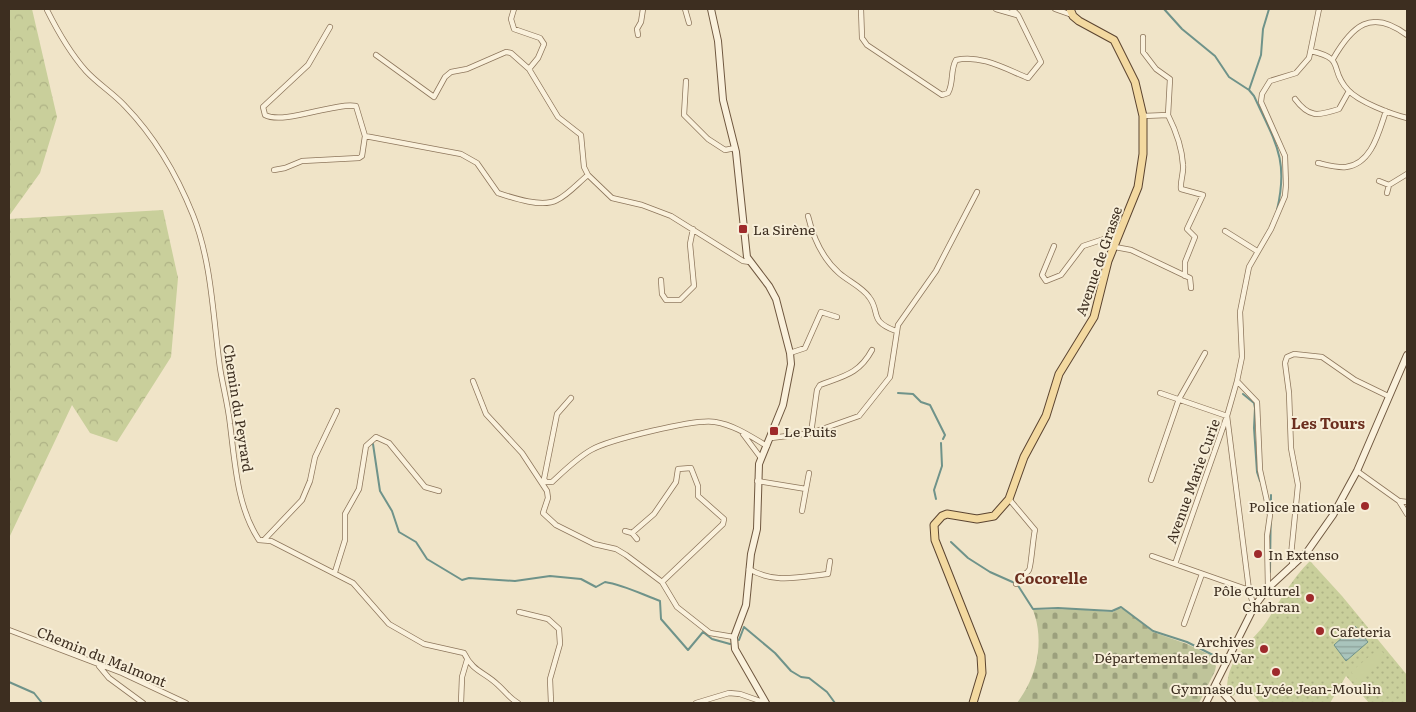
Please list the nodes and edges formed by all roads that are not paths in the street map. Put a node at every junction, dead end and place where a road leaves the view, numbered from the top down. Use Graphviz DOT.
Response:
graph roads {
  1 [pos="514,9"];
  2 [pos="643,9"];
  3 [pos="685,9"];
  4 [pos="710,9"];
  5 [pos="861,9"];
  6 [pos="996,9"];
  7 [pos="1012,9"];
  8 [pos="1055,9"];
  9 [pos="1319,9"];
  10 [pos="47,10"];
  11 [pos="1071,12"];
  12 [pos="1018,16"];
  13 [pos="689,23"];
  14 [pos="330,27"];
  15 [pos="638,35"];
  16 [pos="1407,35"];
  17 [pos="1143,37"];
  18 [pos="1311,51"];
  19 [pos="376,55"];
  20 [pos="1334,59"];
  21 [pos="529,69"];
  22 [pos="686,82"];
  23 [pos="1349,91"];
  24 [pos="1295,99"];
  25 [pos="1386,111"];
  26 [pos="1168,115"];
  27 [pos="1143,116"];
  28 [pos="1407,117"];
  29 [pos="365,136"];
  30 [pos="735,148"];
  31 [pos="1318,163"];
  32 [pos="274,170"];
  33 [pos="1407,174"];
  34 [pos="588,175"];
  35 [pos="1379,181"];
  36 [pos="1389,185"];
  37 [pos="977,192"];
  38 [pos="1387,192"];
  39 [pos="808,216"];
  40 [pos="693,229"];
  41 [pos="1225,230"];
  42 [pos="1119,234"];
  43 [pos="1054,246"];
  44 [pos="1115,246"];
  45 [pos="1257,251"];
  46 [pos="750,262"];
  47 [pos="1185,276"];
  48 [pos="662,280"];
  49 [pos="1191,288"];
  50 [pos="837,317"];
  51 [pos="896,331"];
  52 [pos="872,350"];
  53 [pos="790,353"];
  54 [pos="1205,353"];
  55 [pos="1407,356"];
  56 [pos="473,381"];
  57 [pos="1236,384"];
  58 [pos="1160,393"];
  59 [pos="1388,396"];
  60 [pos="571,398"];
  61 [pos="1179,399"];
  62 [pos="337,411"];
  63 [pos="1227,416"];
  64 [pos="741,430"];
  65 [pos="812,433"];
  66 [pos="771,438"];
  67 [pos="767,446"];
  68 [pos="761,458"];
  69 [pos="1357,471"];
  70 [pos="809,473"];
  71 [pos="1151,480"];
  72 [pos="757,481"];
  73 [pos="806,490"];
  74 [pos="439,491"];
  75 [pos="1009,499"];
  76 [pos="1399,501"];
  77 [pos="1407,502"];
  78 [pos="802,511"];
  79 [pos="1407,514"];
  80 [pos="625,530"];
  81 [pos="632,533"];
  82 [pos="637,539"];
  83 [pos="264,540"];
  84 [pos="1152,556"];
  85 [pos="830,561"];
  86 [pos="1175,564"];
  87 [pos="1293,566"];
  88 [pos="749,569"];
  89 [pos="334,572"];
  90 [pos="1202,574"];
  91 [pos="662,582"];
  92 [pos="1016,582"];
  93 [pos="1270,586"];
  94 [pos="1249,590"];
  95 [pos="1254,608"];
  96 [pos="519,612"];
  97 [pos="1184,624"];
  98 [pos="9,630"];
  99 [pos="734,637"];
  100 [pos="467,660"];
  101 [pos="98,665"];
  102 [pos="1216,685"];
  103 [pos="143,703"];
  104 [pos="186,703"];
  105 [pos="461,703"];
  106 [pos="518,703"];
  107 [pos="551,703"];
  108 [pos="696,703"];
  109 [pos="766,703"];
  110 [pos="972,703"];
  111 [pos="1206,703"];
  112 [pos="1232,703"];
  1 -- 21 [label="street"];
  2 -- 15 [label="street"];
  3 -- 13 [label="street"];
  4 -- 30 [label="street"];
  5 -- 12 [label="street"];
  6 -- 12 [label="street"];
  7 -- 12 [label="street"];
  8 -- 11 [label="street"];
  9 -- 18 [label="street"];
  10 -- 83 [label="street, Chemin du Peyrard"];
  11 -- 27 [label="main road, Avenue de Grasse"];
  14 -- 29 [label="street"];
  16 -- 20 [label="street"];
  17 -- 26 [label="street"];
  18 -- 20 [label="street"];
  18 -- 45 [label="street"];
  19 -- 21 [label="street"];
  20 -- 23 [label="street"];
  21 -- 34 [label="street"];
  22 -- 30 [label="street"];
  23 -- 24 [label="street"];
  23 -- 25 [label="street"];
  25 -- 28 [label="street"];
  25 -- 31 [label="street"];
  26 -- 27 [label="street"];
  26 -- 47 [label="street"];
  27 -- 42 [label="main road, Avenue de Grasse"];
  29 -- 32 [label="street"];
  29 -- 34 [label="street"];
  30 -- 46 [label="street"];
  33 -- 36 [label="street"];
  34 -- 40 [label="street"];
  35 -- 36 [label="street"];
  36 -- 38 [label="street"];
  37 -- 51 [label="street"];
  39 -- 51 [label="street"];
  40 -- 46 [label="street"];
  40 -- 48 [label="street"];
  41 -- 45 [label="street"];
  42 -- 43 [label="street"];
  42 -- 44 [label="main road, Avenue de Grasse"];
  44 -- 47 [label="street"];
  44 -- 75 [label="main road, Avenue de Grasse"];
  45 -- 57 [label="street"];
  46 -- 53 [label="street"];
  47 -- 49 [label="street"];
  50 -- 53 [label="street"];
  51 -- 65 [label="street"];
  52 -- 65 [label="street"];
  53 -- 66 [label="street"];
  54 -- 61 [label="street"];
  55 -- 59 [label="street"];
  56 -- 91 [label="street"];
  57 -- 63 [label="street"];
  57 -- 93 [label="street"];
  58 -- 61 [label="street, Avenue Marie Curie"];
  59 -- 69 [label="street"];
  59 -- 87 [label="street"];
  60 -- 64 [label="street"];
  61 -- 63 [label="street, Avenue Marie Curie"];
  61 -- 71 [label="street"];
  62 -- 83 [label="street"];
  63 -- 86 [label="street, Avenue Marie Curie"];
  63 -- 94 [label="street"];
  64 -- 67 [label="street"];
  64 -- 68 [label="street"];
  65 -- 66 [label="street"];
  66 -- 67 [label="street"];
  67 -- 68 [label="street"];
  68 -- 72 [label="street"];
  69 -- 76 [label="street"];
  69 -- 87 [label="street"];
  70 -- 73 [label="street"];
  72 -- 73 [label="street"];
  72 -- 88 [label="street"];
  73 -- 78 [label="street"];
  74 -- 89 [label="street"];
  75 -- 92 [label="street"];
  75 -- 110 [label="main road, Avenue de Grasse"];
  76 -- 77 [label="street"];
  76 -- 79 [label="street"];
  80 -- 81 [label="street"];
  81 -- 82 [label="street"];
  81 -- 91 [label="street"];
  83 -- 89 [label="street, Chemin du Peyrard"];
  84 -- 86 [label="street"];
  85 -- 88 [label="street"];
  86 -- 90 [label="street"];
  87 -- 93 [label="street"];
  88 -- 99 [label="street"];
  89 -- 100 [label="street, Chemin du Peyrard"];
  90 -- 94 [label="street"];
  90 -- 97 [label="street"];
  91 -- 99 [label="street"];
  93 -- 95 [label="street"];
  94 -- 95 [label="street"];
  95 -- 102 [label="street"];
  96 -- 107 [label="street"];
  98 -- 101 [label="street, Chemin du Malmont"];
  99 -- 109 [label="street"];
  100 -- 105 [label="street"];
  100 -- 106 [label="street, Chemin du Peyrard"];
  101 -- 103 [label="street"];
  101 -- 104 [label="street, Chemin du Malmont"];
  102 -- 111 [label="street"];
  102 -- 112 [label="street"];
  108 -- 109 [label="street"];
}
